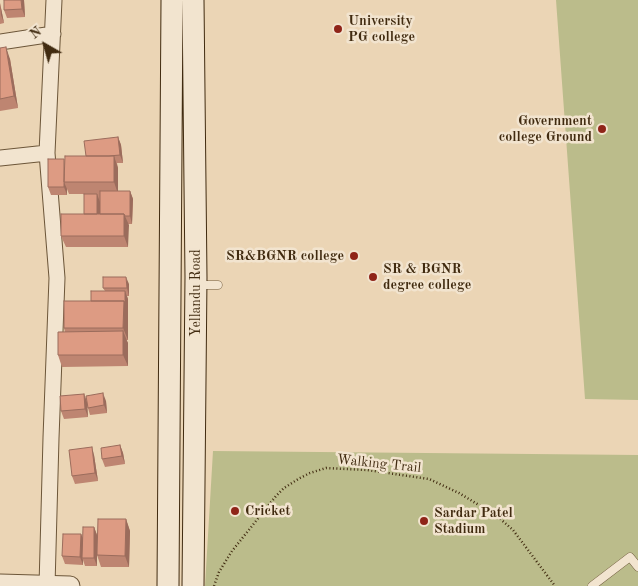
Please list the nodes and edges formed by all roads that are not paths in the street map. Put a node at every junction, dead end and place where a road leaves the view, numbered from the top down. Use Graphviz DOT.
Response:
graph roads {
  1 [pos="54,0"];
  2 [pos="172,0"];
  3 [pos="193,0"];
  4 [pos="53,34"];
  5 [pos="0,42"];
  6 [pos="47,153"];
  7 [pos="0,158"];
  8 [pos="196,285"];
  9 [pos="218,285"];
  10 [pos="638,567"];
  11 [pos="0,584"];
  12 [pos="48,586"];
  13 [pos="70,586"];
  14 [pos="168,586"];
  15 [pos="194,586"];
  16 [pos="592,586"];
  1 -- 4 [label="street"];
  2 -- 14 [label="main road, Yellandu Road"];
  3 -- 8 [label="main road, Yellandu Road"];
  4 -- 5 [label="street"];
  4 -- 6 [label="street"];
  6 -- 7 [label="street"];
  6 -- 12 [label="street"];
  8 -- 9 [label="lane"];
  8 -- 15 [label="main road, Yellandu Road"];
  10 -- 16 [label="lane"];
  11 -- 12 [label="street"];
  12 -- 13 [label="street"];
}
